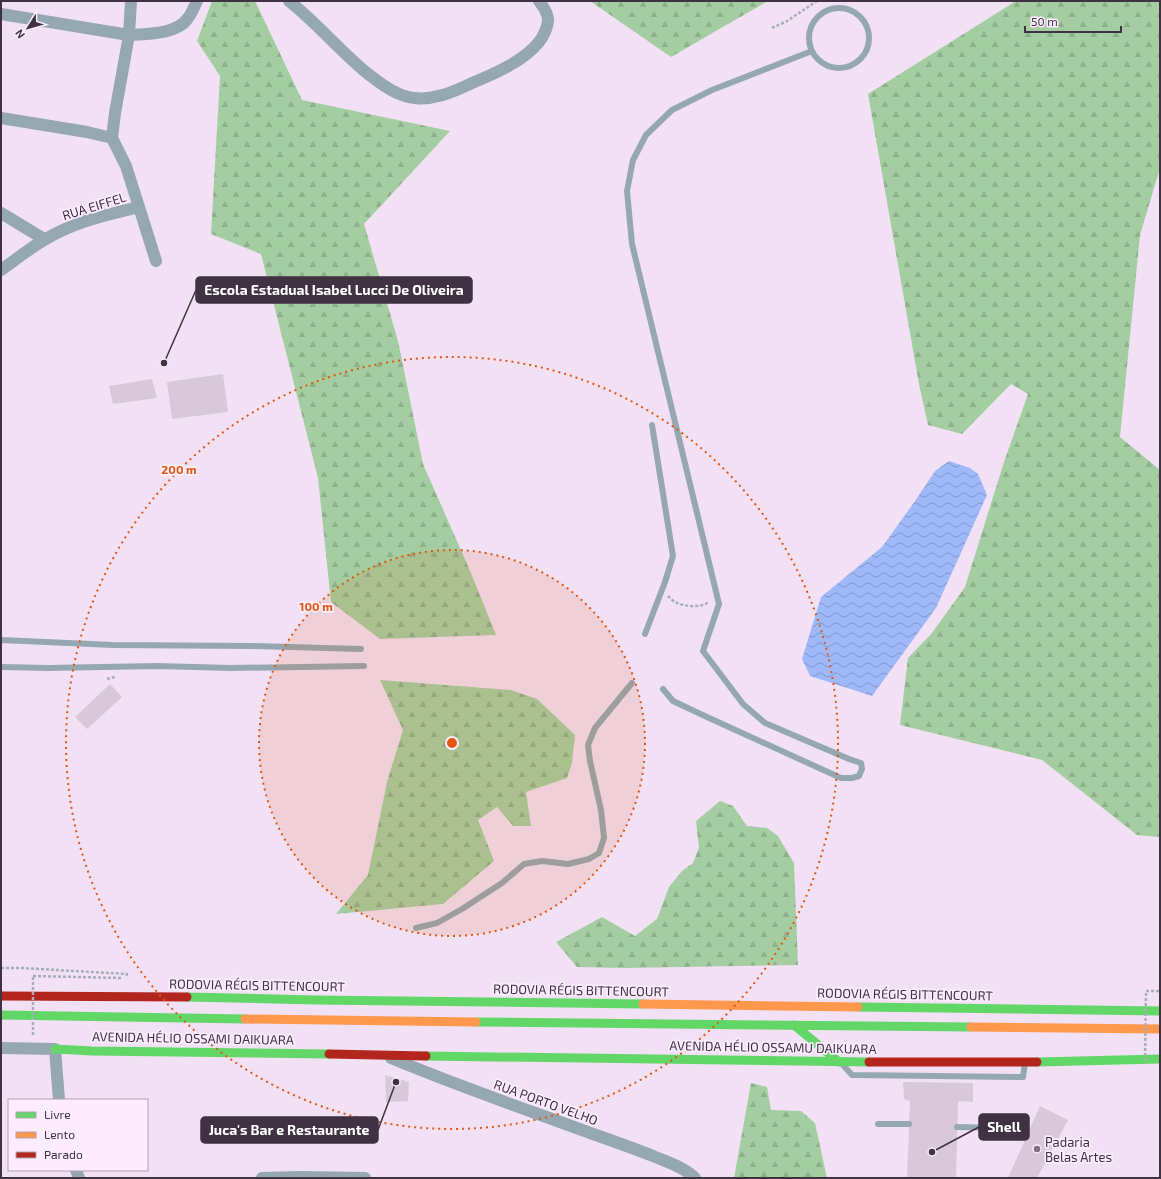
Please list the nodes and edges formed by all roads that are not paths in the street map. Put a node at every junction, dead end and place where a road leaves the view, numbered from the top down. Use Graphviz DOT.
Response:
graph roads {
  1 [pos="131,1"];
  2 [pos="197,1"];
  3 [pos="289,1"];
  4 [pos="539,1"];
  5 [pos="1,14"];
  6 [pos="130,35"];
  7 [pos="812,51"];
  8 [pos="1,118"];
  9 [pos="112,138"];
  10 [pos="139,206"];
  11 [pos="1,213"];
  12 [pos="44,239"];
  13 [pos="156,261"];
  14 [pos="1,270"];
  15 [pos="652,425"];
  16 [pos="645,634"];
  17 [pos="1,640"];
  18 [pos="361,649"];
  19 [pos="364,666"];
  20 [pos="1,667"];
  21 [pos="632,684"];
  22 [pos="663,689"];
  23 [pos="416,928"];
  24 [pos="1,996"];
  25 [pos="1160,1011"];
  26 [pos="1,1015"];
  27 [pos="794,1025"];
  28 [pos="1160,1029"];
  29 [pos="1,1048"];
  30 [pos="55,1049"];
  31 [pos="385,1055"];
  32 [pos="1160,1059"];
  33 [pos="838,1062"];
  34 [pos="1025,1062"];
  35 [pos="59,1099"];
  36 [pos="878,1124"];
  37 [pos="909,1124"];
  38 [pos="957,1127"];
  39 [pos="999,1128"];
  40 [pos="262,1178"];
  41 [pos="365,1178"];
  42 [pos="696,1178"];
  1 -- 6 [label="street"];
  2 -- 6 [label="street"];
  3 -- 4 [label="street"];
  5 -- 6 [label="street"];
  6 -- 9 [label="street"];
  7 -- 7 [label="lane"];
  7 -- 22 [label="lane"];
  8 -- 9 [label="street"];
  9 -- 10 [label="street, RUA EIFFEL"];
  10 -- 12 [label="street, RUA EIFFEL"];
  10 -- 13 [label="street"];
  11 -- 12 [label="street"];
  12 -- 14 [label="street, RUA EIFFEL"];
  15 -- 16 [label="lane"];
  17 -- 18 [label="lane"];
  19 -- 20 [label="lane"];
  21 -- 23 [label="lane"];
  24 -- 25 [label="main road, RODOVIA RÉGIS BITTENCOURT"];
  26 -- 27 [label="main road"];
  27 -- 28 [label="main road"];
  27 -- 33 [label="main road"];
  29 -- 30 [label="street, AVENIDA HÉLIO OSSAMI DAIKUARA"];
  30 -- 31 [label="main road, AVENIDA HÉLIO OSSAMI DAIKUARA"];
  30 -- 35 [label="street"];
  31 -- 33 [label="main road, AVENIDA HÉLIO OSSAMU DAIKUARA"];
  31 -- 42 [label="street, RUA PORTO VELHO"];
  32 -- 34 [label="main road, AVENIDA HÉLIO OSSAMU DAIKUARA"];
  33 -- 34 [label="main road, AVENIDA HÉLIO OSSAMU DAIKUARA"];
  33 -- 34 [label="lane"];
  36 -- 37 [label="lane"];
  38 -- 39 [label="lane"];
  40 -- 41 [label="street"];
}
